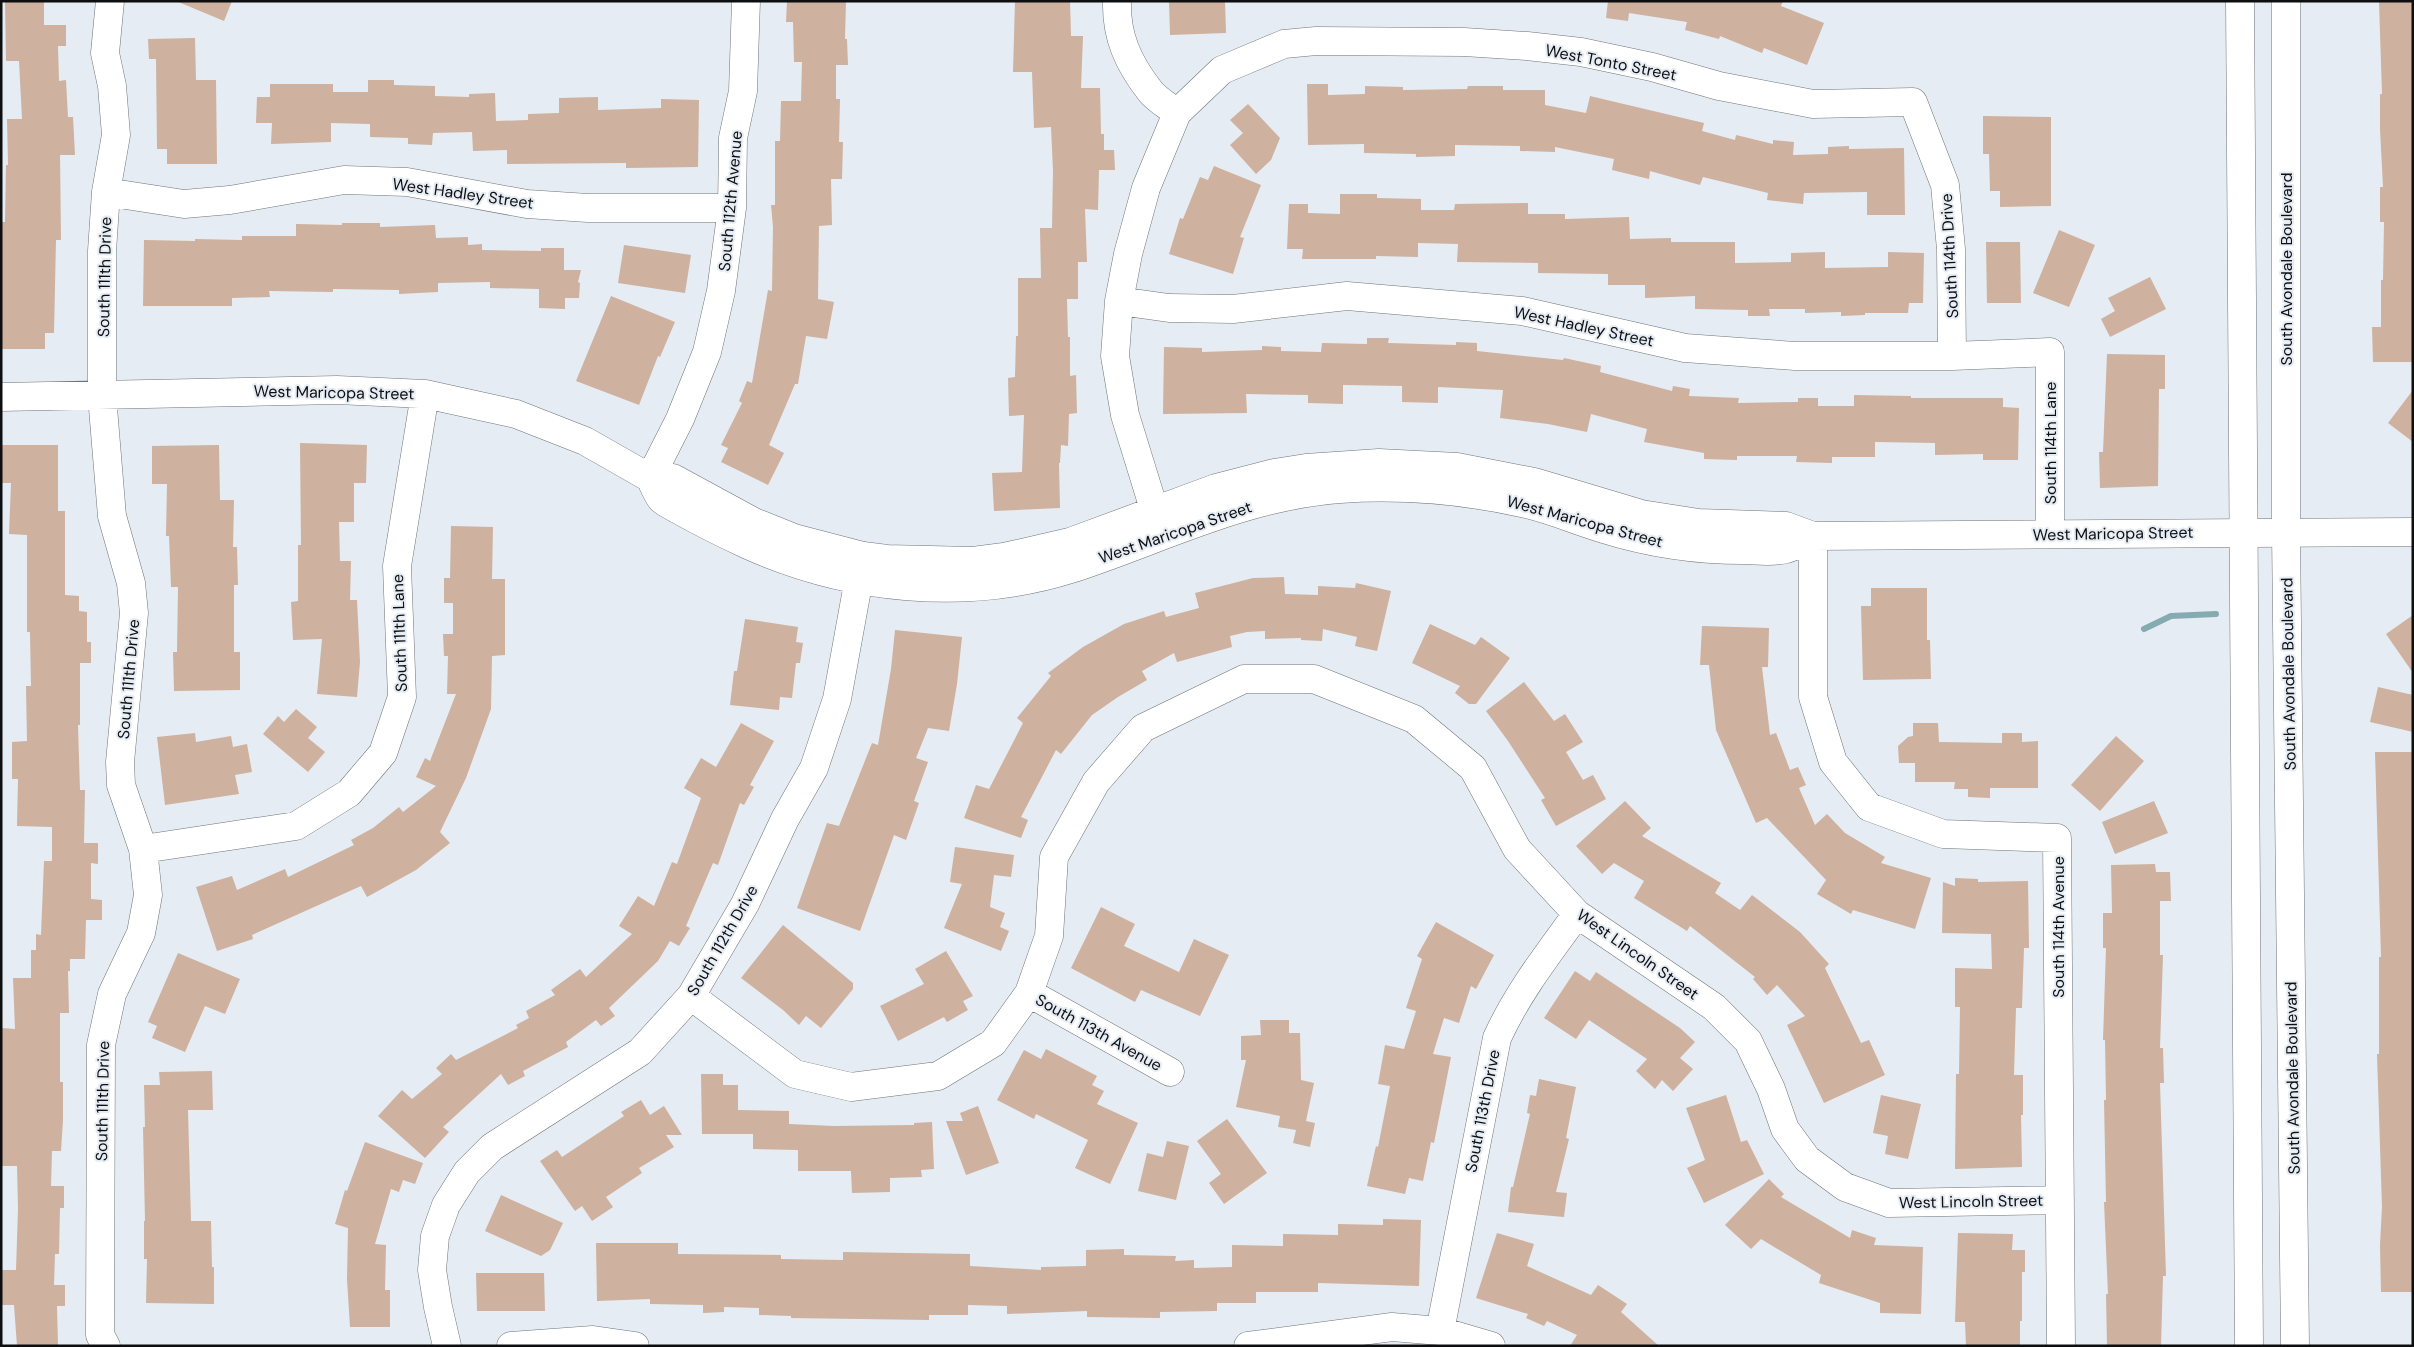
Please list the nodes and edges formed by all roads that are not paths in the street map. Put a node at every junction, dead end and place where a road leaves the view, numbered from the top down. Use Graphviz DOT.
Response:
graph roads {
  1 [pos="746,1"];
  2 [pos="1117,1"];
  3 [pos="2240,1"];
  4 [pos="2286,1"];
  5 [pos="108,2"];
  6 [pos="1913,102"];
  7 [pos="1177,113"];
  8 [pos="106,192"];
  9 [pos="732,208"];
  10 [pos="1119,301"];
  11 [pos="2050,352"];
  12 [pos="1952,356"];
  13 [pos="425,394"];
  14 [pos="102,396"];
  15 [pos="1,397"];
  16 [pos="650,478"];
  17 [pos="1158,524"];
  18 [pos="2244,532"];
  19 [pos="2286,532"];
  20 [pos="2413,532"];
  21 [pos="2050,534"];
  22 [pos="1813,536"];
  23 [pos="861,568"];
  24 [pos="143,849"];
  25 [pos="1578,914"];
  26 [pos="1029,993"];
  27 [pos="691,996"];
  28 [pos="1170,1072"];
  29 [pos="2060,1200"];
  30 [pos="1440,1331"];
  31 [pos="1309,1341"];
  32 [pos="106,1346"];
  33 [pos="447,1346"];
  34 [pos="511,1346"];
  35 [pos="635,1346"];
  36 [pos="1248,1346"];
  37 [pos="1491,1346"];
  38 [pos="2061,1346"];
  39 [pos="2249,1346"];
  40 [pos="2295,1346"];
  1 -- 9 [label="street, South 112th Avenue"];
  2 -- 7 [label="street"];
  3 -- 18 [label="street"];
  4 -- 19 [label="street, South Avondale Boulevard"];
  5 -- 8 [label="street, South 111th Drive"];
  6 -- 7 [label="street, West Tonto Street"];
  6 -- 12 [label="street, South 114th Drive"];
  7 -- 10 [label="street"];
  8 -- 9 [label="street, West Hadley Street"];
  8 -- 14 [label="street, South 111th Drive"];
  9 -- 16 [label="street, South 112th Avenue"];
  10 -- 12 [label="street, West Hadley Street"];
  10 -- 17 [label="street"];
  11 -- 12 [label="street, West Hadley Street"];
  11 -- 21 [label="street, South 114th Lane"];
  13 -- 14 [label="street, West Maricopa Street"];
  13 -- 16 [label="street, West Maricopa Street"];
  13 -- 24 [label="street, South 111th Lane"];
  14 -- 15 [label="street, West Maricopa Street"];
  14 -- 24 [label="street, South 111th Drive"];
  16 -- 23 [label="street, West Maricopa Street"];
  17 -- 22 [label="street, West Maricopa Street"];
  17 -- 23 [label="street, West Maricopa Street"];
  18 -- 19 [label="street, West Maricopa Street"];
  18 -- 21 [label="street, West Maricopa Street"];
  18 -- 39 [label="street"];
  19 -- 20 [label="street, West Maricopa Street"];
  19 -- 40 [label="street, South Avondale Boulevard"];
  21 -- 22 [label="street, West Maricopa Street"];
  22 -- 29 [label="street, South 114th Avenue"];
  23 -- 27 [label="street, South 112th Drive"];
  24 -- 32 [label="street, South 111th Drive"];
  25 -- 26 [label="street, West Lincoln Street"];
  25 -- 29 [label="street, West Lincoln Street"];
  25 -- 30 [label="street, South 113th Drive"];
  26 -- 27 [label="street, West Lincoln Street"];
  26 -- 28 [label="street, South 113th Avenue"];
  27 -- 33 [label="street, South 112th Drive"];
  29 -- 38 [label="street, South 114th Avenue"];
  30 -- 31 [label="street"];
  30 -- 37 [label="street"];
  31 -- 36 [label="street"];
  34 -- 35 [label="street"];
}
